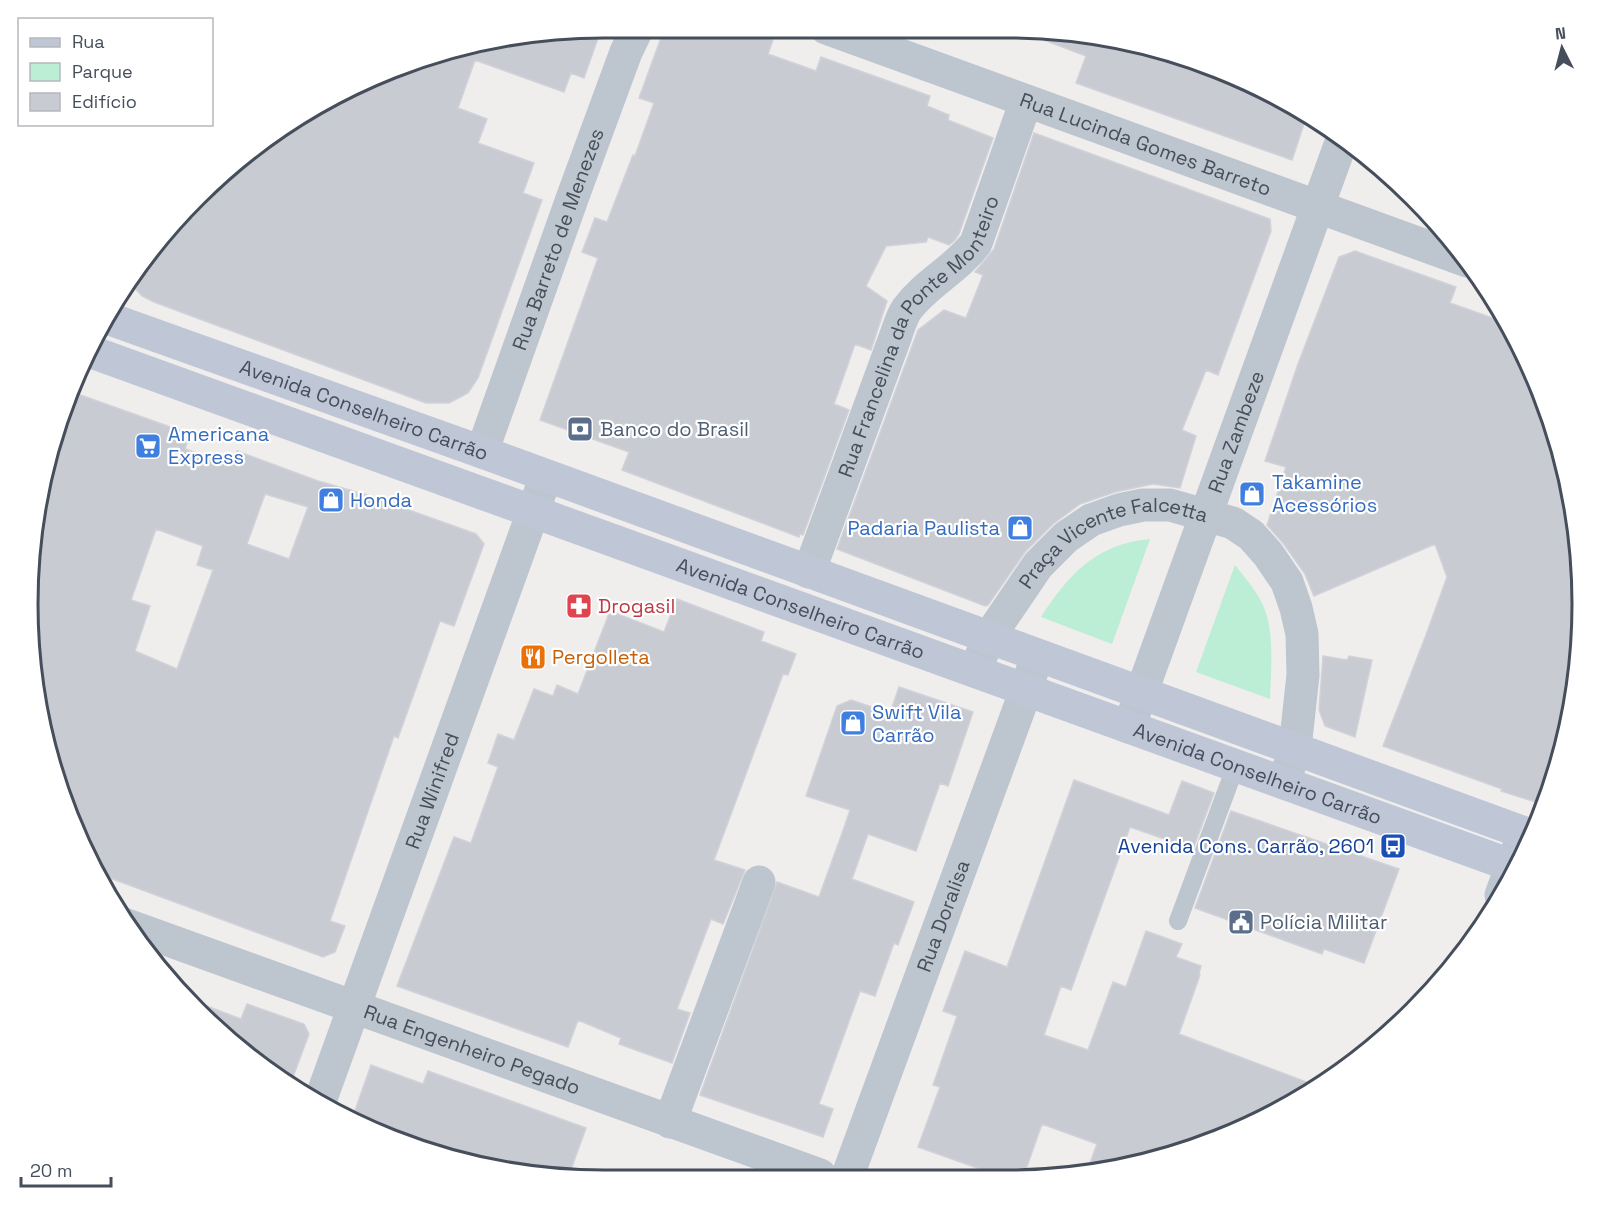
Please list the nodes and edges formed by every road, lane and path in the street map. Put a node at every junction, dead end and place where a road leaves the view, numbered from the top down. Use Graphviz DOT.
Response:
graph roads {
  1 [pos="633,38"];
  2 [pos="853,38"];
  3 [pos="1026,101"];
  4 [pos="1340,146"];
  5 [pos="1318,207"];
  6 [pos="1454,256"];
  7 [pos="113,320"];
  8 [pos="96,354"];
  9 [pos="482,452"];
  10 [pos="546,476"];
  11 [pos="534,512"];
  12 [pos="1206,515"];
  13 [pos="809,572"];
  14 [pos="989,637"];
  15 [pos="1037,656"];
  16 [pos="975,671"];
  17 [pos="1026,690"];
  18 [pos="1141,692"];
  19 [pos="1129,727"];
  20 [pos="1294,748"];
  21 [pos="1236,765"];
  22 [pos="1284,783"];
  23 [pos="1524,832"];
  24 [pos="1504,873"];
  25 [pos="759,882"];
  26 [pos="1178,921"];
  27 [pos="142,930"];
  28 [pos="354,1006"];
  29 [pos="322,1095"];
  30 [pos="670,1122"];
  31 [pos="806,1170"];
  32 [pos="850,1170"];
  1 -- 9 [label="street, Rua Barreto de Menezes"];
  2 -- 3 [label="street, Rua Lucinda Gomes Barreto"];
  3 -- 5 [label="street, Rua Lucinda Gomes Barreto"];
  3 -- 13 [label="street, Rua Francelina da Ponte Monteiro"];
  4 -- 5 [label="street, Rua Zambeze"];
  5 -- 6 [label="street, Rua Lucinda Gomes Barreto"];
  5 -- 12 [label="street, Rua Zambeze"];
  7 -- 9 [label="main road, Avenida Conselheiro Carrão"];
  8 -- 11 [label="main road, Avenida Conselheiro Carrão"];
  9 -- 10 [label="main road, Avenida Conselheiro Carrão"];
  10 -- 11 [label="street, Rua Winifred"];
  10 -- 13 [label="main road, Avenida Conselheiro Carrão"];
  11 -- 16 [label="main road, Avenida Conselheiro Carrão"];
  11 -- 28 [label="street, Rua Winifred"];
  12 -- 14 [label="street, Praça Vicente Falcetta"];
  12 -- 18 [label="street, Rua Zambeze"];
  12 -- 20 [label="street, Praça Vicente Falcetta"];
  13 -- 14 [label="main road, Avenida Conselheiro Carrão"];
  14 -- 15 [label="main road, Avenida Conselheiro Carrão"];
  14 -- 16 [label="street, Praça Vicente Falcetta"];
  15 -- 17 [label="street, Rua Doralisa"];
  15 -- 18 [label="main road, Avenida Conselheiro Carrão"];
  16 -- 17 [label="main road, Avenida Conselheiro Carrão"];
  17 -- 19 [label="main road, Avenida Conselheiro Carrão"];
  17 -- 32 [label="street, Rua Doralisa"];
  18 -- 19 [label="street, Rua Zambeze"];
  18 -- 20 [label="main road, Avenida Conselheiro Carrão"];
  19 -- 21 [label="main road, Avenida Conselheiro Carrão"];
  20 -- 22 [label="street, Praça Vicente Falcetta"];
  20 -- 23 [label="main road, Avenida Conselheiro Carrão"];
  21 -- 22 [label="main road, Avenida Conselheiro Carrão"];
  21 -- 26 [label="lane"];
  22 -- 24 [label="main road, Avenida Conselheiro Carrão"];
  25 -- 30 [label="street"];
  27 -- 28 [label="street, Rua Engenheiro Pegado"];
  28 -- 29 [label="street, Rua Winifred"];
  28 -- 30 [label="street, Rua Engenheiro Pegado"];
  30 -- 31 [label="street, Rua Engenheiro Pegado"];
}
